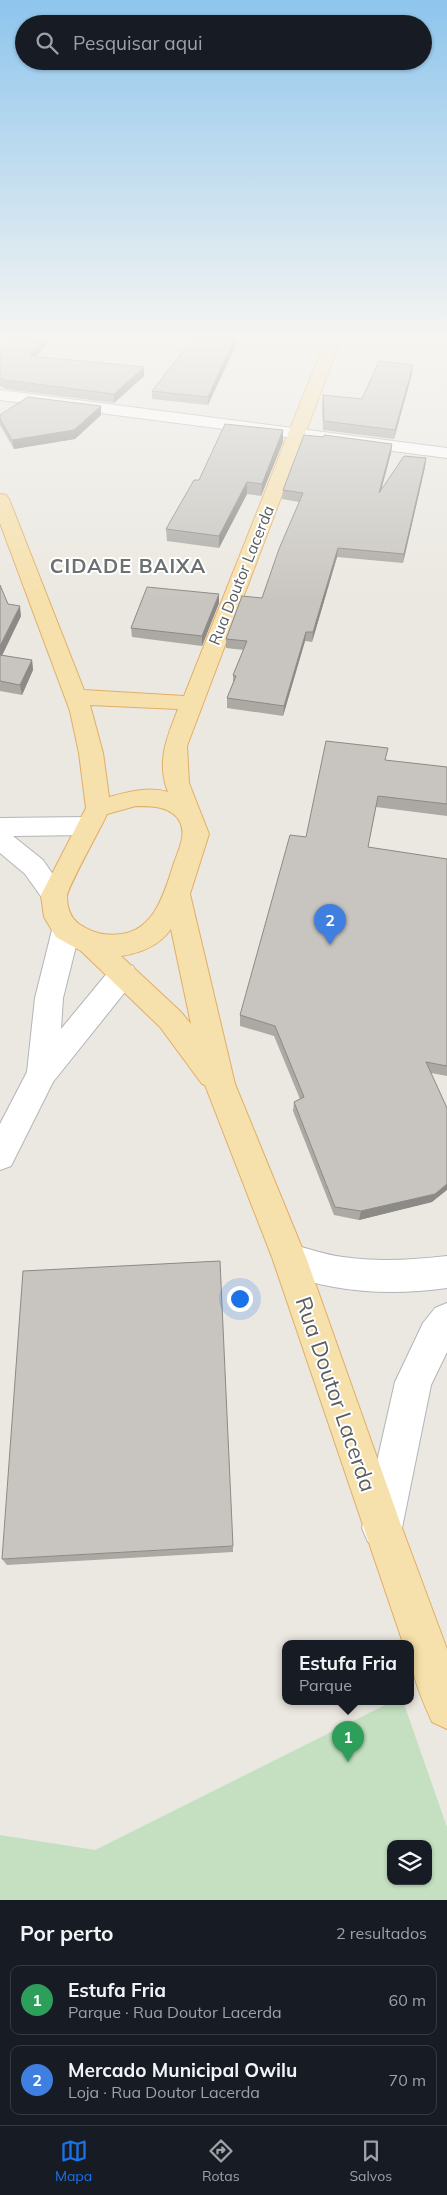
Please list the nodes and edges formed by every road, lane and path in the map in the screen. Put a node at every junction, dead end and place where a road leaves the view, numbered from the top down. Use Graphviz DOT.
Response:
graph roads {
  1 [pos="228,425"];
  2 [pos="301,425"];
  3 [pos="297,434"];
  4 [pos="447,453"];
  5 [pos="0,498"];
  6 [pos="75,697"];
  7 [pos="191,703"];
  8 [pos="93,817"];
  9 [pos="191,817"];
  10 [pos="0,826"];
  11 [pos="0,840"];
  12 [pos="177,894"];
  13 [pos="54,895"];
  14 [pos="66,930"];
  15 [pos="155,931"];
  16 [pos="91,944"];
  17 [pos="123,974"];
  18 [pos="42,1073"];
  19 [pos="220,1084"];
  20 [pos="0,1156"];
  21 [pos="290,1260"];
  22 [pos="447,1272"];
  23 [pos="447,1320"];
  24 [pos="382,1528"];
  25 [pos="447,1707"];
  1 -- 3 [label="street"];
  2 -- 3 [label="main road, Rua Doutor Lacerda"];
  3 -- 4 [label="street"];
  3 -- 7 [label="main road, Rua Doutor Lacerda"];
  5 -- 6 [label="main road"];
  6 -- 7 [label="main road"];
  6 -- 8 [label="main road"];
  7 -- 9 [label="main road, Rua Doutor Lacerda"];
  8 -- 9 [label="main road"];
  8 -- 10 [label="street"];
  8 -- 13 [label="main road"];
  9 -- 12 [label="main road, Rua Doutor Lacerda"];
  11 -- 13 [label="street"];
  12 -- 15 [label="main road, Rua Doutor Lacerda"];
  12 -- 19 [label="main road, Rua Doutor Lacerda"];
  13 -- 14 [label="main road"];
  14 -- 16 [label="main road, Rua Doutor Lacerda"];
  14 -- 18 [label="street"];
  15 -- 16 [label="main road, Rua Doutor Lacerda"];
  15 -- 17 [label="main road"];
  16 -- 17 [label="main road, Rua Doutor Lacerda"];
  17 -- 18 [label="street"];
  17 -- 19 [label="main road, Rua Doutor Lacerda"];
  18 -- 20 [label="street"];
  19 -- 21 [label="main road, Rua Doutor Lacerda"];
  21 -- 22 [label="street"];
  21 -- 24 [label="main road, Rua Doutor Lacerda"];
  23 -- 24 [label="street"];
  24 -- 25 [label="main road, Rua Doutor Lacerda"];
}
